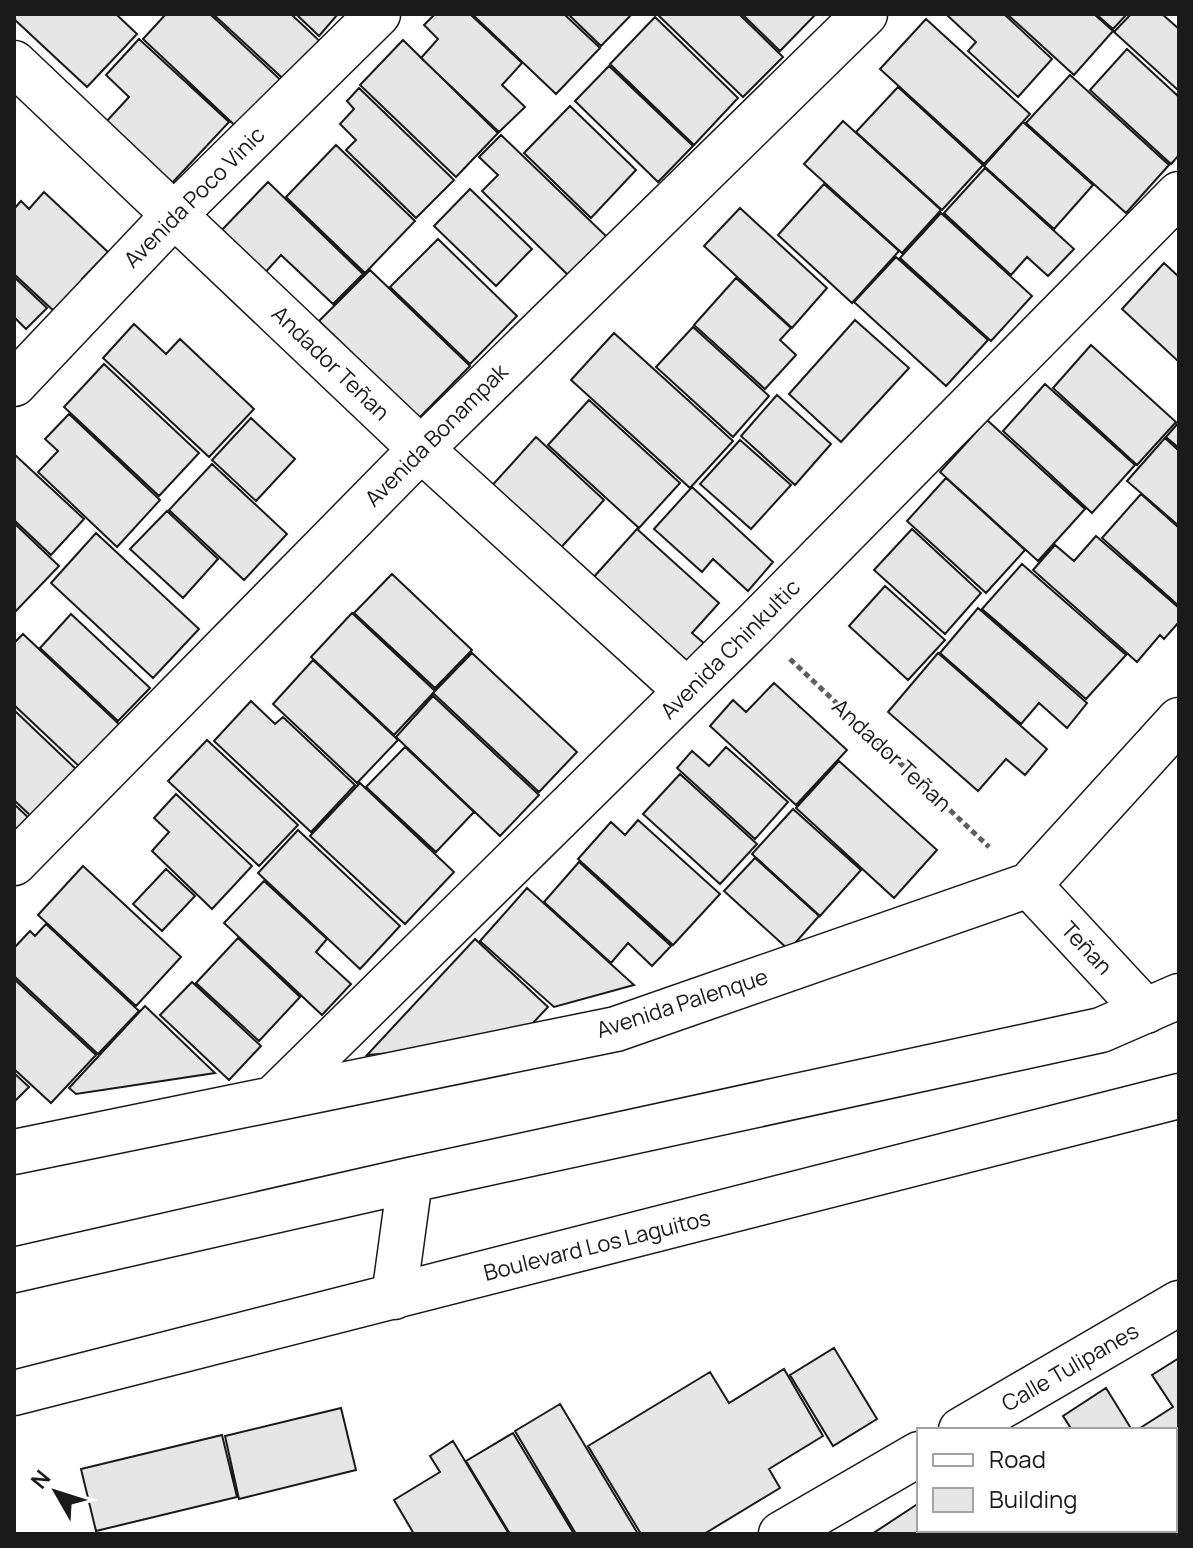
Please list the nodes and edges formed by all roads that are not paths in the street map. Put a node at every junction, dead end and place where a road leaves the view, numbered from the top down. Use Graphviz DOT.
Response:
graph roads {
  1 [pos="378,14"];
  2 [pos="865,14"];
  3 [pos="14,63"];
  4 [pos="1179,194"];
  5 [pos="176,213"];
  6 [pos="14,384"];
  7 [pos="421,449"];
  8 [pos="687,691"];
  9 [pos="1179,720"];
  10 [pos="14,863"];
  11 [pos="1029,885"];
  12 [pos="1162,1003"];
  13 [pos="1179,1096"];
  14 [pos="275,1097"];
  15 [pos="14,1152"];
  16 [pos="410,1180"];
  17 [pos="14,1270"];
  18 [pos="394,1297"];
  19 [pos="1179,1303"];
  20 [pos="14,1393"];
  21 [pos="964,1428"];
  22 [pos="917,1455"];
  23 [pos="781,1534"];
  1 -- 5 [label="street, Avenida Poco Vinic"];
  2 -- 7 [label="street, Avenida Bonampak"];
  3 -- 5 [label="street, Andador Teñan"];
  4 -- 8 [label="street, Avenida Chinkultic"];
  5 -- 6 [label="street, Avenida Poco Vinic"];
  5 -- 7 [label="street, Andador Teñan"];
  7 -- 8 [label="street, Andador Teñan"];
  7 -- 10 [label="street, Avenida Bonampak"];
  8 -- 14 [label="street, Avenida Chinkultic"];
  9 -- 11 [label="street, Avenida Palenque"];
  11 -- 12 [label="street, Teñan"];
  11 -- 14 [label="street, Avenida Palenque"];
  12 -- 16 [label="street"];
  13 -- 18 [label="street, Boulevard Los Laguitos"];
  14 -- 15 [label="street, Avenida Palenque"];
  16 -- 17 [label="street"];
  16 -- 18 [label="street"];
  18 -- 20 [label="street, Boulevard Los Laguitos"];
  19 -- 21 [label="street, Calle Tulipanes"];
  22 -- 23 [label="street"];
}
